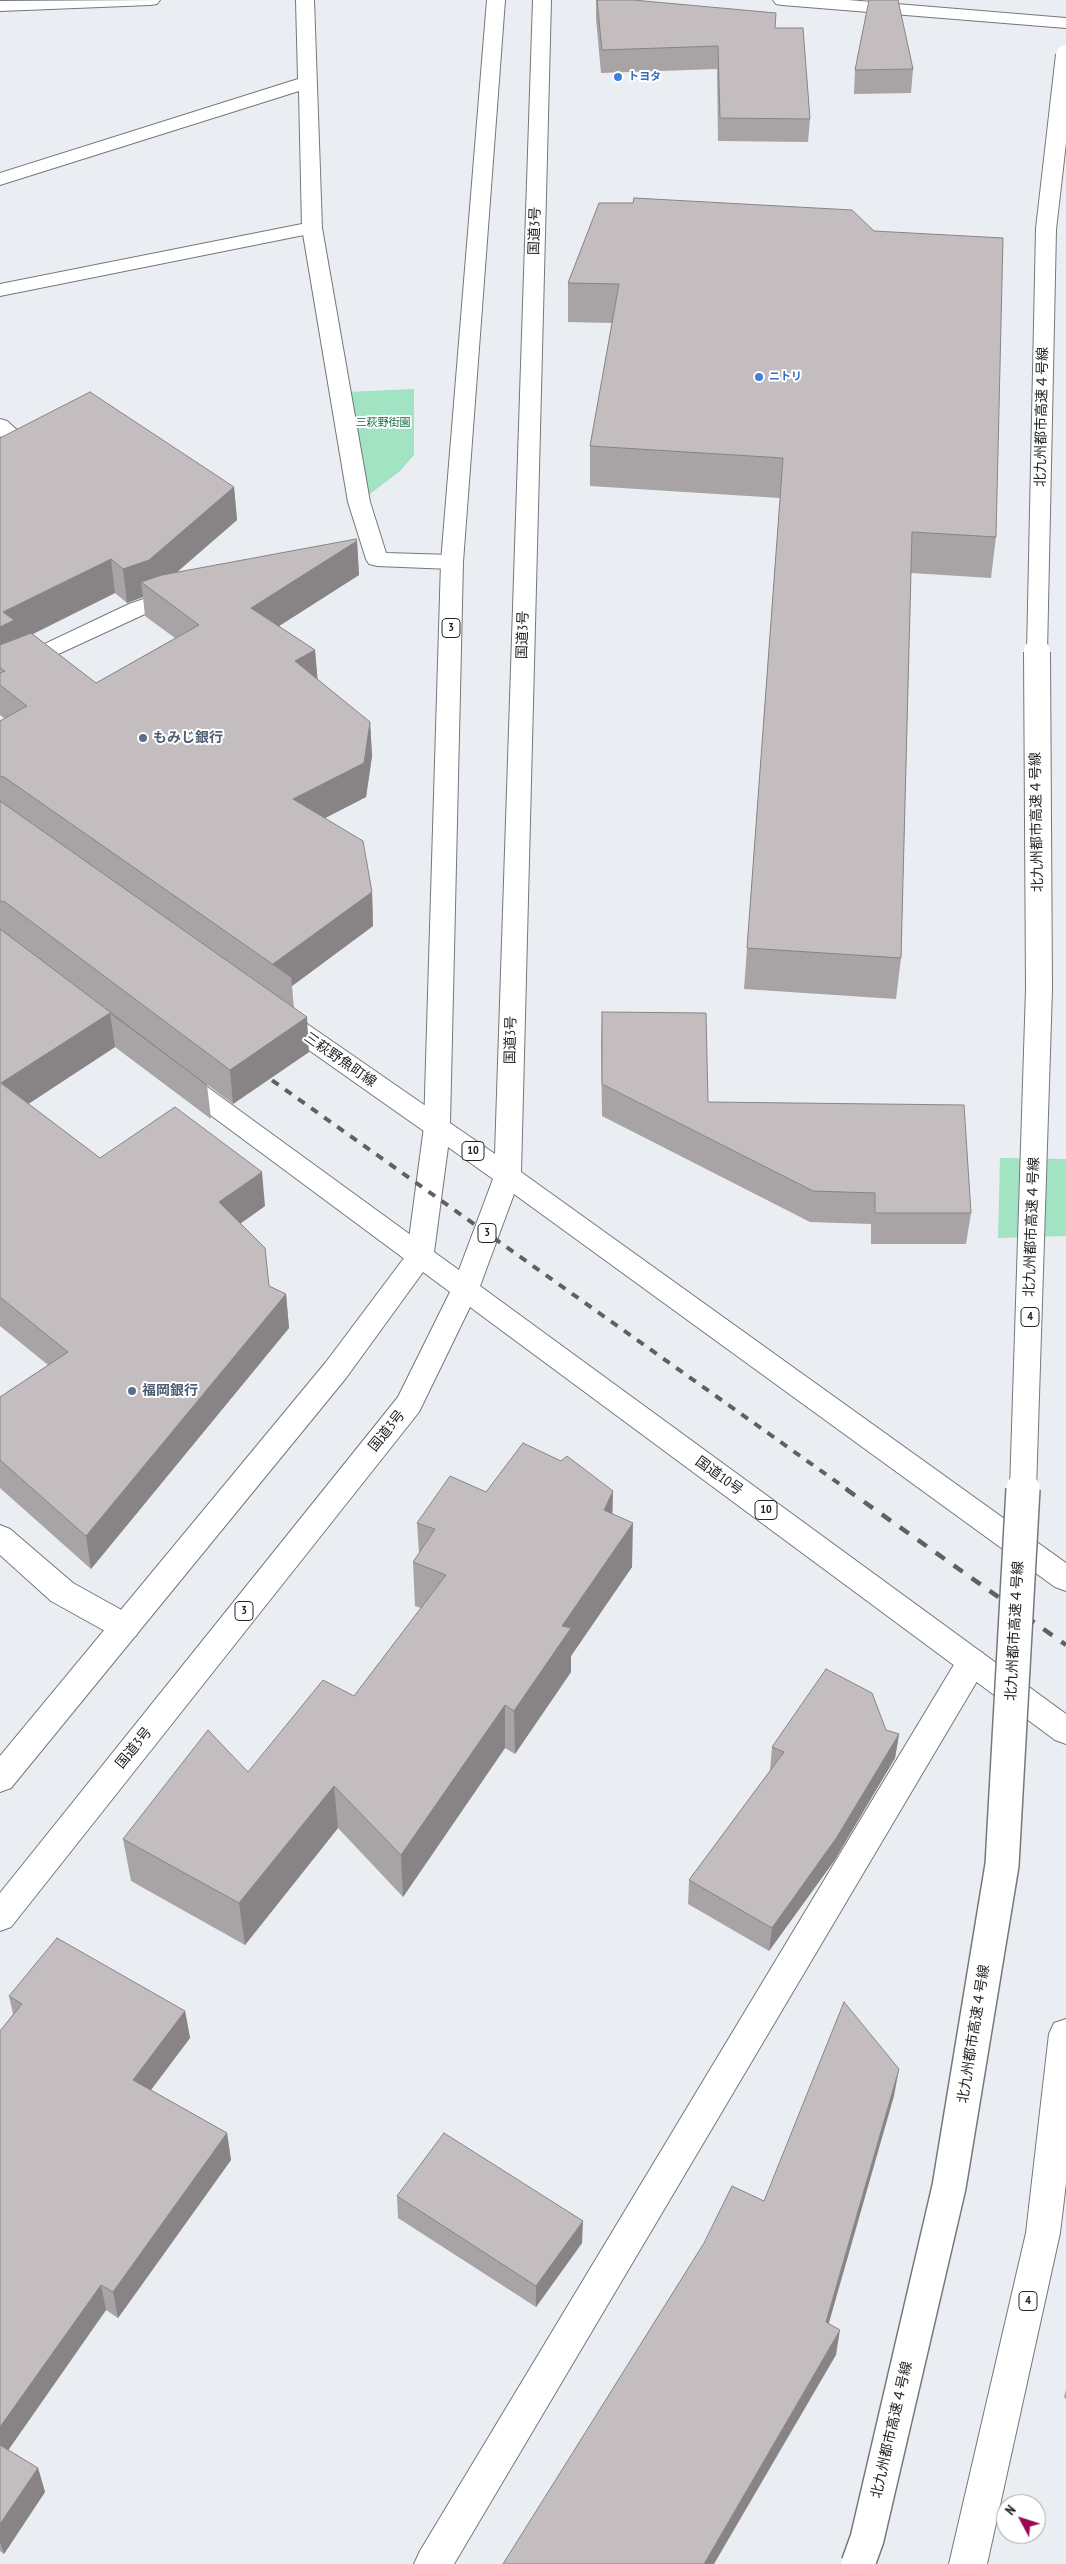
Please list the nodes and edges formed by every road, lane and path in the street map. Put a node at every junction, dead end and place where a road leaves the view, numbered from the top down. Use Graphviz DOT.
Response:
graph roads {
  1 [pos="151,0"];
  2 [pos="305,0"];
  3 [pos="496,0"];
  4 [pos="542,0"];
  5 [pos="782,0"];
  6 [pos="0,6"];
  7 [pos="1066,23"];
  8 [pos="1066,55"];
  9 [pos="308,82"];
  10 [pos="0,179"];
  11 [pos="312,228"];
  12 [pos="0,290"];
  13 [pos="0,425"];
  14 [pos="20,443"];
  15 [pos="452,562"];
  16 [pos="195,588"];
  17 [pos="0,674"];
  18 [pos="259,1002"];
  19 [pos="162,1066"];
  20 [pos="437,1127"];
  21 [pos="508,1176"];
  22 [pos="420,1256"];
  23 [pos="465,1290"];
  24 [pos="0,1537"];
  25 [pos="1066,1579"];
  26 [pos="125,1627"];
  27 [pos="972,1662"];
  28 [pos="1066,1730"];
  29 [pos="0,1779"];
  30 [pos="0,1917"];
  31 [pos="1066,2034"];
  32 [pos="434,2564"];
  33 [pos="858,2564"];
  34 [pos="968,2564"];
  1 -- 6 [label="main road"];
  2 -- 9 [label="main road"];
  3 -- 15 [label="main road, 3"];
  4 -- 21 [label="main road, 国道3号 / 3"];
  5 -- 7 [label="main road"];
  8 -- 33 [label="main road, 北九州都市高速４号線 / 4, bridge"];
  9 -- 10 [label="main road"];
  9 -- 11 [label="main road"];
  11 -- 12 [label="main road"];
  11 -- 15 [label="main road"];
  13 -- 14 [label="main road"];
  15 -- 20 [label="main road, 3"];
  16 -- 17 [label="main road"];
  18 -- 20 [label="main road, 三萩野魚町線"];
  19 -- 22 [label="main road"];
  20 -- 21 [label="main road, 10"];
  20 -- 22 [label="main road, 3"];
  21 -- 23 [label="main road, 国道3号 / 3"];
  21 -- 25 [label="main road, 10"];
  22 -- 23 [label="main road, 国道10号 / 10"];
  22 -- 26 [label="main road, 3"];
  23 -- 27 [label="main road, 国道10号 / 10"];
  23 -- 30 [label="main road, 国道3号 / 3"];
  24 -- 26 [label="main road"];
  26 -- 29 [label="main road, 3"];
  27 -- 28 [label="main road, 国道10号 / 10"];
  27 -- 32 [label="main road"];
  31 -- 34 [label="main road, 4"];
}
